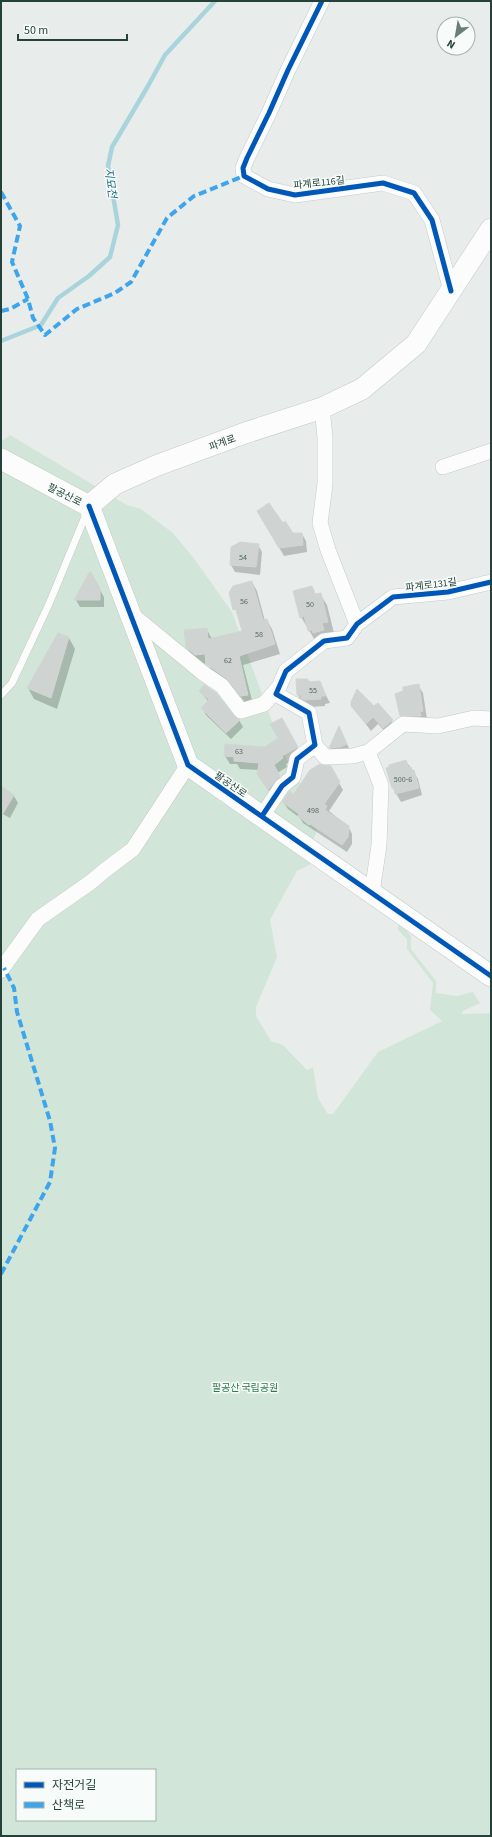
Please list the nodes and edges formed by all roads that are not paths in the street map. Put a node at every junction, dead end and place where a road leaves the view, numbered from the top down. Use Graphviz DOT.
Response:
graph roads {
  1 [pos="322,1"];
  2 [pos="491,229"];
  3 [pos="451,291"];
  4 [pos="322,408"];
  5 [pos="491,451"];
  6 [pos="1,459"];
  7 [pos="444,467"];
  8 [pos="89,506"];
  9 [pos="491,582"];
  10 [pos="128,611"];
  11 [pos="357,624"];
  12 [pos="279,687"];
  13 [pos="1,695"];
  14 [pos="491,719"];
  15 [pos="316,745"];
  16 [pos="368,752"];
  17 [pos="188,765"];
  18 [pos="262,816"];
  19 [pos="372,893"];
  20 [pos="2,968"];
  21 [pos="491,976"];
  1 -- 3 [label="street, 파계로116길"];
  2 -- 3 [label="street, 파계로"];
  3 -- 4 [label="street, 파계로"];
  4 -- 8 [label="street, 파계로"];
  4 -- 11 [label="street"];
  5 -- 7 [label="street"];
  6 -- 8 [label="street, 팔공산로"];
  8 -- 10 [label="street, 팔공산로"];
  8 -- 13 [label="lane, 파계로"];
  9 -- 11 [label="street, 파계로131길"];
  10 -- 12 [label="street, 파계로131길"];
  10 -- 17 [label="street, 팔공산로"];
  11 -- 12 [label="street, 파계로131길"];
  12 -- 15 [label="street"];
  14 -- 16 [label="street"];
  15 -- 16 [label="street"];
  15 -- 18 [label="street"];
  16 -- 19 [label="street"];
  17 -- 18 [label="street, 팔공산로"];
  17 -- 20 [label="street"];
  18 -- 19 [label="street, 팔공산로"];
  19 -- 21 [label="street, 팔공산로"];
}
